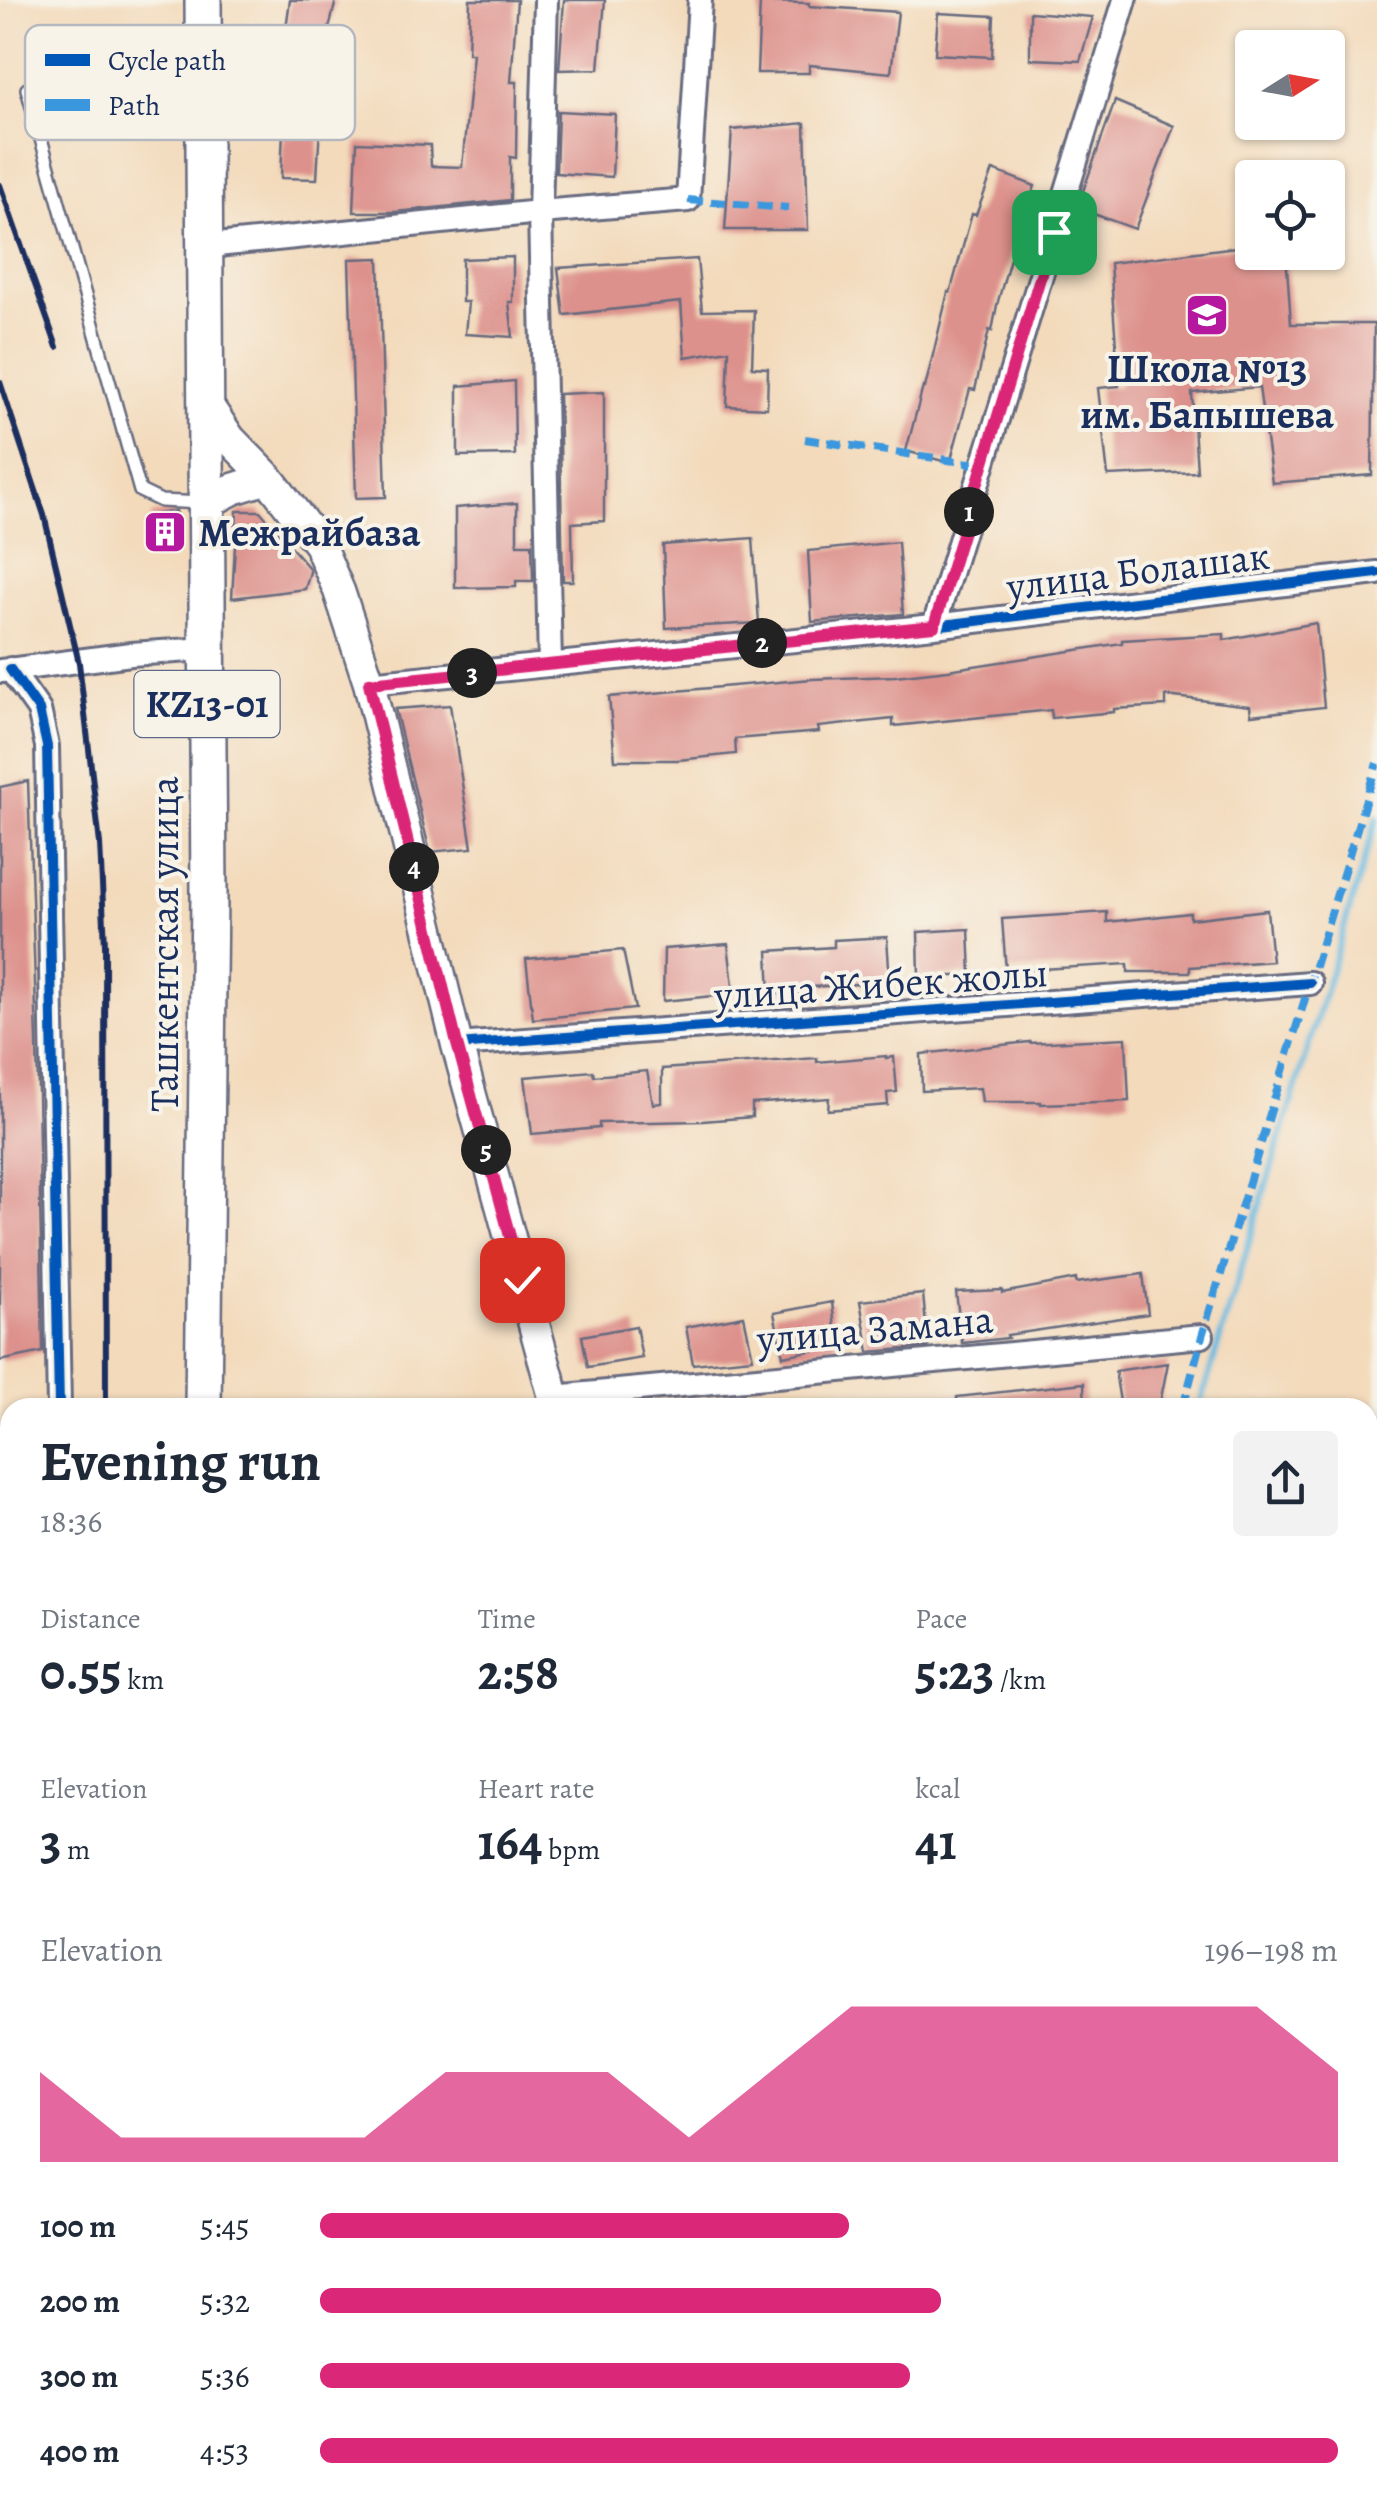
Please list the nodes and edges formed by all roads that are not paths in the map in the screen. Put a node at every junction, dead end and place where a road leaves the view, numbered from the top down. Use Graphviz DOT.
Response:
graph roads {
  1 [pos="203,0"];
  2 [pos="546,0"];
  3 [pos="700,0"];
  4 [pos="1125,0"];
  5 [pos="203,25"];
  6 [pos="41,140"];
  7 [pos="205,140"];
  8 [pos="540,212"];
  9 [pos="206,246"];
  10 [pos="204,400"];
  11 [pos="268,478"];
  12 [pos="206,503"];
  13 [pos="1377,573"];
  14 [pos="934,626"];
  15 [pos="206,649"];
  16 [pos="550,665"];
  17 [pos="5,671"];
  18 [pos="369,683"];
  19 [pos="1310,983"];
  20 [pos="457,1044"];
  21 [pos="1202,1336"];
  22 [pos="58,1398"];
  23 [pos="203,1398"];
  24 [pos="555,1398"];
  25 [pos="595,1398"];
  1 -- 5 [label="main road, Ташкентская улица / KZ13-01"];
  2 -- 8 [label="street"];
  3 -- 8 [label="street"];
  4 -- 14 [label="street"];
  6 -- 12 [label="lane"];
  7 -- 9 [label="main road, Ташкентская улица / KZ13-01"];
  8 -- 9 [label="street"];
  8 -- 16 [label="street"];
  9 -- 10 [label="main road, Ташкентская улица / KZ13-01"];
  10 -- 11 [label="main road"];
  10 -- 12 [label="main road, Ташкентская улица / KZ13-01"];
  11 -- 12 [label="main road"];
  11 -- 18 [label="main road"];
  12 -- 15 [label="main road, Ташкентская улица / KZ13-01"];
  13 -- 14 [label="street, улица Болашак"];
  14 -- 16 [label="street, улица Болашак"];
  15 -- 17 [label="street"];
  15 -- 23 [label="main road, Ташкентская улица / KZ13-01"];
  16 -- 18 [label="street, улица Болашак"];
  17 -- 22 [label="street"];
  18 -- 20 [label="main road"];
  19 -- 20 [label="street, улица Жибек жолы"];
  20 -- 24 [label="main road"];
  21 -- 25 [label="street, улица Замана"];
}
